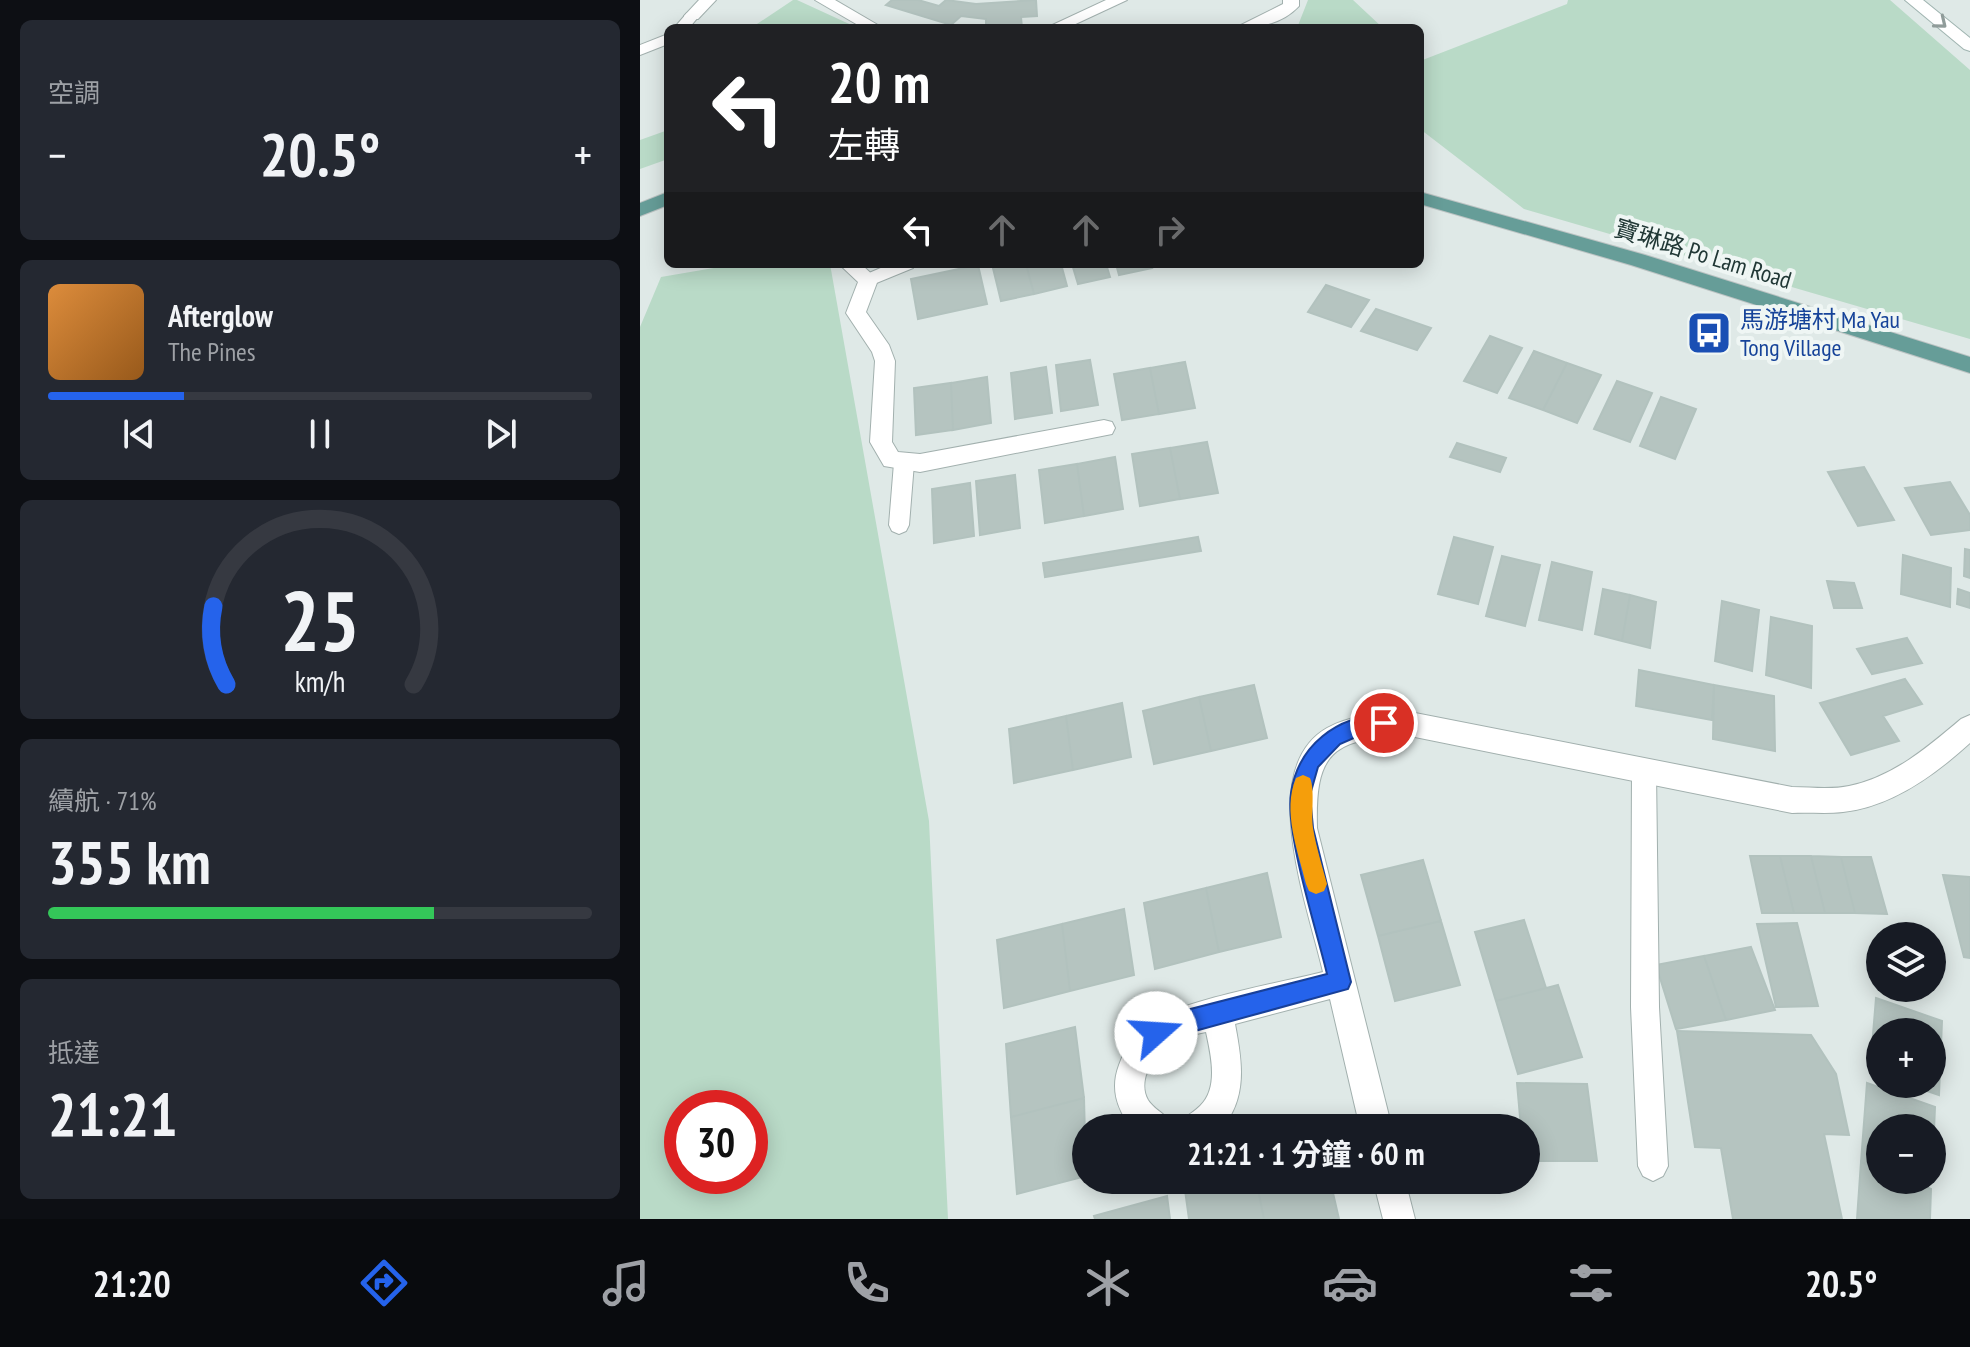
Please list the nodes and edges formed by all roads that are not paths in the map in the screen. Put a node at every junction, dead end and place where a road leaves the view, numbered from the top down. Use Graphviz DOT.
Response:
graph roads {
  1 [pos="708,0"];
  2 [pos="823,0"];
  3 [pos="1119,0"];
  4 [pos="1291,0"];
  5 [pos="1913,0"];
  6 [pos="686,22"];
  7 [pos="868,24"];
  8 [pos="1063,24"];
  9 [pos="1254,24"];
  10 [pos="664,40"];
  11 [pos="1970,46"];
  12 [pos="640,51"];
  13 [pos="1424,199"];
  14 [pos="664,200"];
  15 [pos="640,210"];
  16 [pos="854,268"];
  17 [pos="897,268"];
  18 [pos="868,280"];
  19 [pos="1970,365"];
  20 [pos="1104,428"];
  21 [pos="904,463"];
  22 [pos="899,525"];
  23 [pos="1970,727"];
  24 [pos="1644,771"];
  25 [pos="1340,982"];
  26 [pos="1218,1014"];
  27 [pos="1140,1114"];
  28 [pos="1215,1114"];
  29 [pos="1373,1114"];
  30 [pos="1653,1166"];
  31 [pos="1393,1194"];
  32 [pos="1399,1219"];
  1 -- 6 [label="street"];
  2 -- 7 [label="street"];
  3 -- 8 [label="street"];
  4 -- 9 [label="street"];
  5 -- 11 [label="street, one-way"];
  10 -- 12 [label="lane"];
  13 -- 19 [label="main road, 寶琳路 Po Lam Road"];
  14 -- 15 [label="main road"];
  16 -- 18 [label="street"];
  17 -- 18 [label="lane"];
  18 -- 21 [label="street"];
  20 -- 21 [label="street"];
  21 -- 22 [label="lane"];
  23 -- 24 [label="street"];
  24 -- 25 [label="street"];
  24 -- 30 [label="lane"];
  25 -- 26 [label="street"];
  25 -- 29 [label="street"];
  26 -- 27 [label="street"];
  26 -- 28 [label="street"];
  31 -- 32 [label="street"];
}
